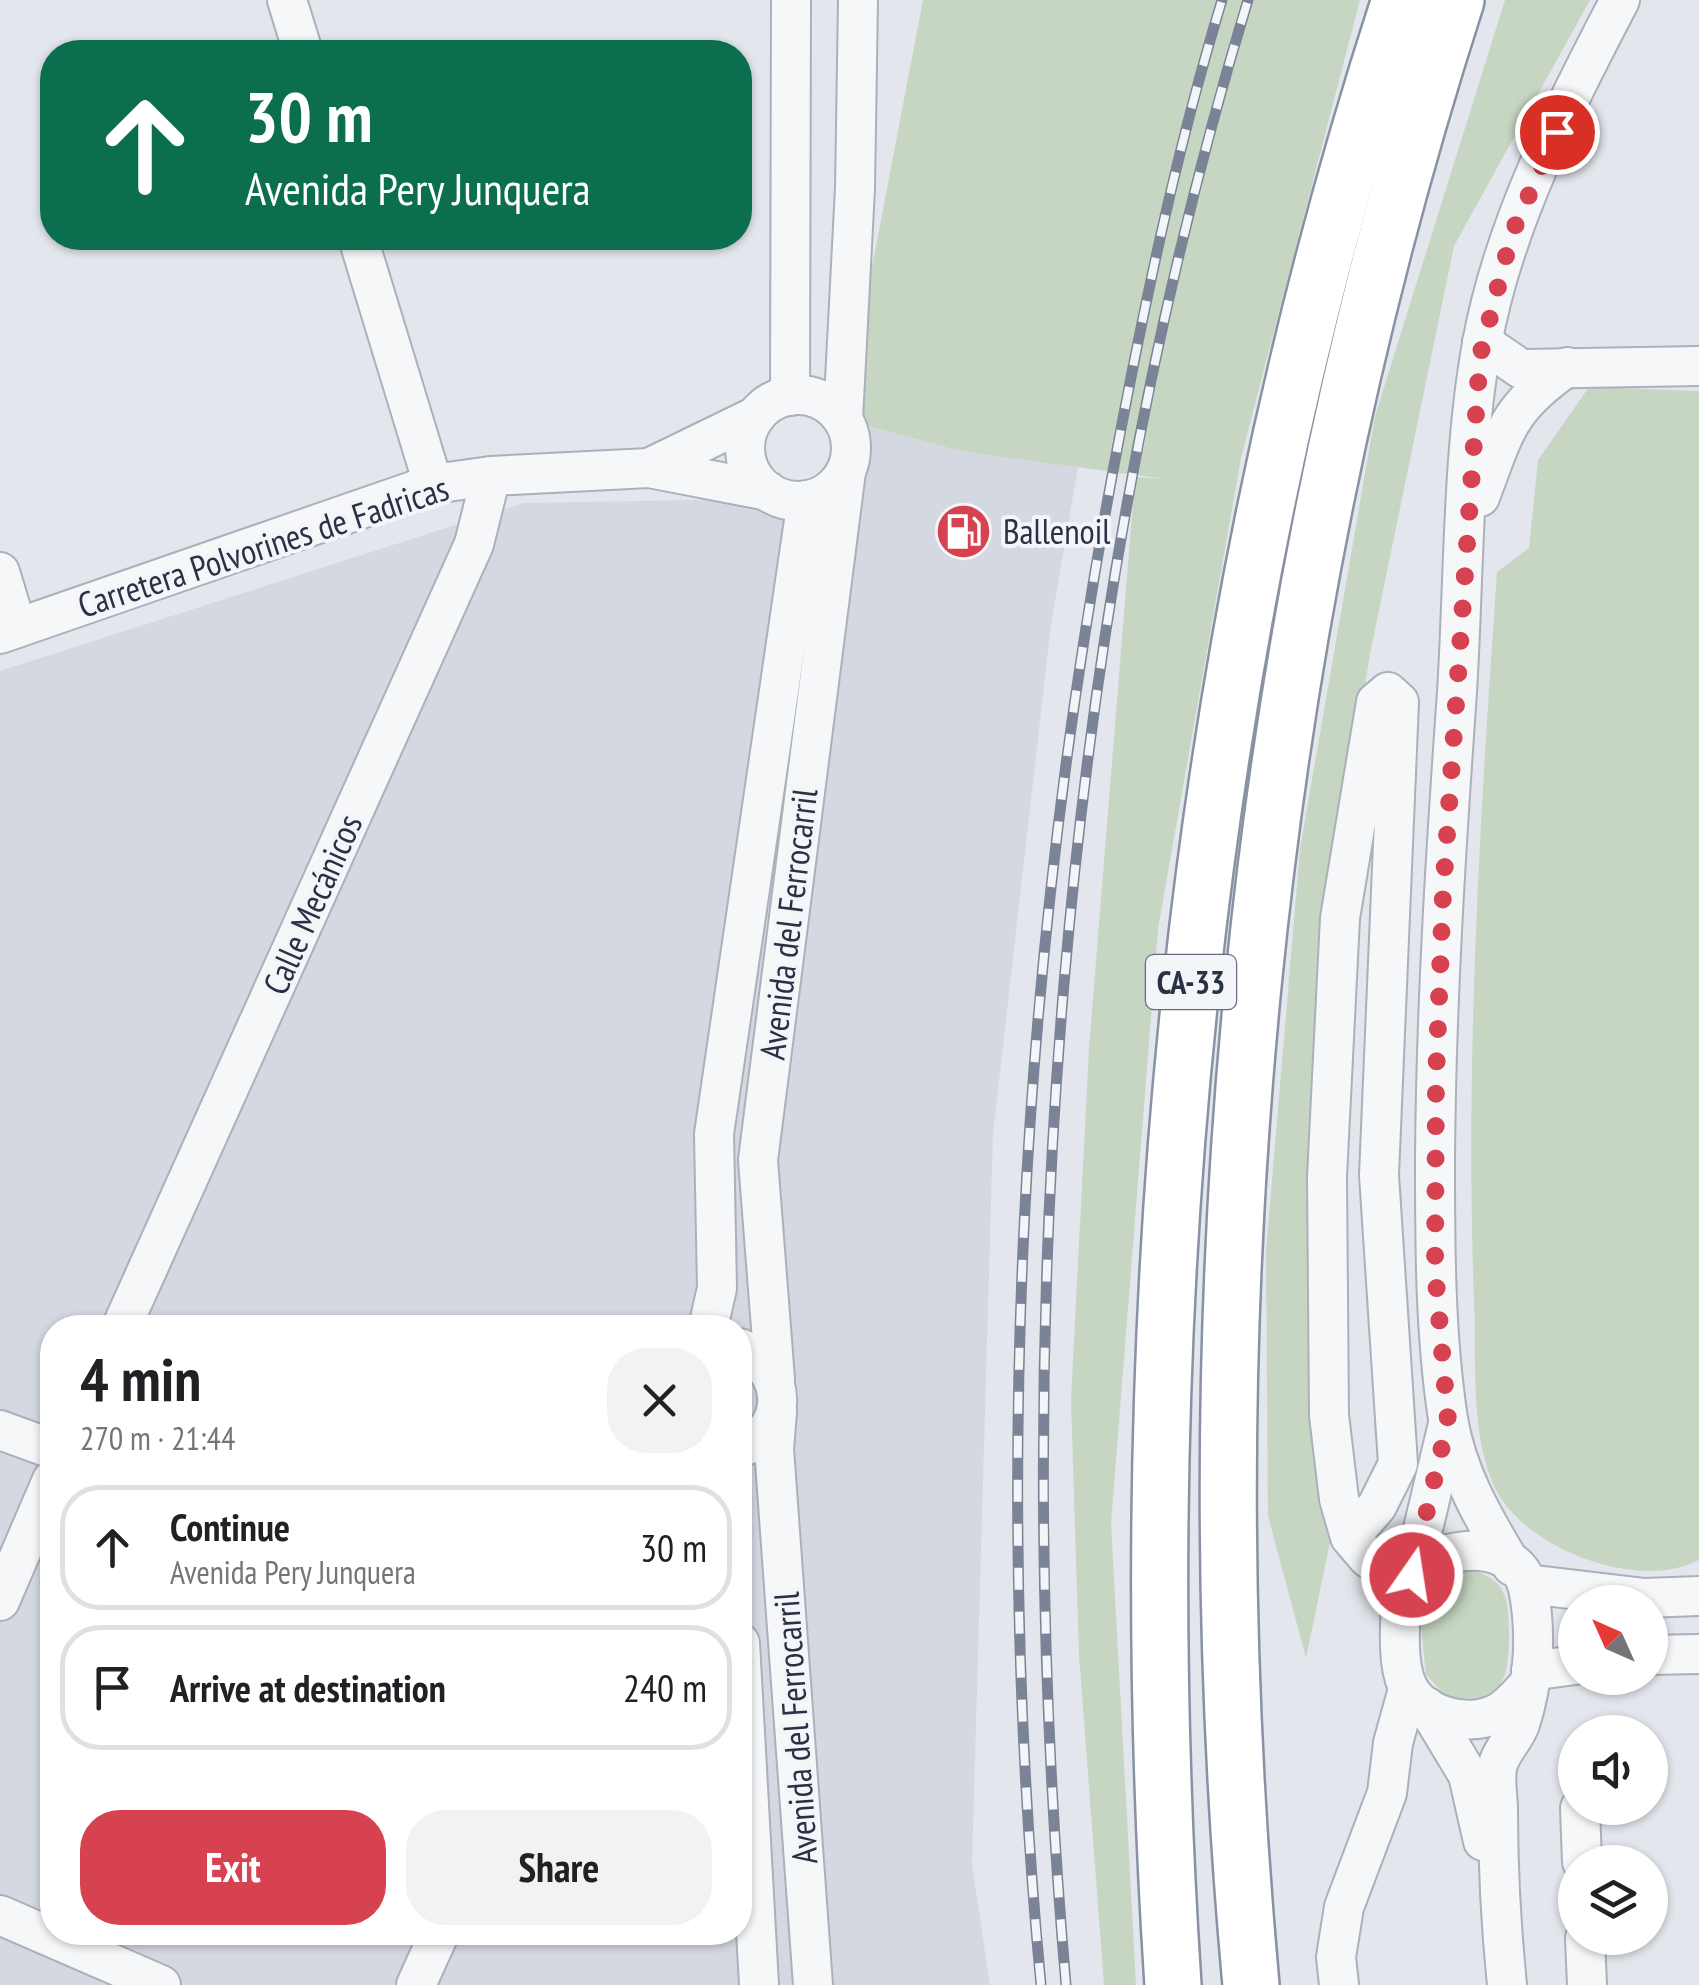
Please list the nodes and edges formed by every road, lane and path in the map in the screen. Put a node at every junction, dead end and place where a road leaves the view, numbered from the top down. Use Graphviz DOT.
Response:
graph roads {
  1 [pos="287,0"];
  2 [pos="791,0"];
  3 [pos="858,0"];
  4 [pos="1400,0"];
  5 [pos="1456,0"];
  6 [pos="1620,0"];
  7 [pos="299,40"];
  8 [pos="362,250"];
  9 [pos="1482,342"];
  10 [pos="1699,366"];
  11 [pos="1568,367"];
  12 [pos="790,396"];
  13 [pos="756,416"];
  14 [pos="843,419"];
  15 [pos="649,468"];
  16 [pos="846,471"];
  17 [pos="491,476"];
  18 [pos="433,484"];
  19 [pos="768,492"];
  20 [pos="807,500"];
  21 [pos="1468,532"];
  22 [pos="0,572"];
  23 [pos="8,631"];
  24 [pos="127,1315"];
  25 [pos="711,1315"];
  26 [pos="752,1356"];
  27 [pos="776,1396"];
  28 [pos="1448,1421"];
  29 [pos="0,1430"];
  30 [pos="752,1442"];
  31 [pos="40,1445"];
  32 [pos="40,1508"];
  33 [pos="1350,1536"];
  34 [pos="1520,1575"];
  35 [pos="1410,1578"];
  36 [pos="1699,1596"];
  37 [pos="0,1601"];
  38 [pos="1699,1654"];
  39 [pos="1668,1655"];
  40 [pos="1558,1670"];
  41 [pos="1529,1678"];
  42 [pos="1417,1698"];
  43 [pos="752,1859"];
  44 [pos="1498,1902"];
  45 [pos="0,1915"];
  46 [pos="40,1932"];
  47 [pos="69,1945"];
  48 [pos="434,1945"];
  49 [pos="1586,1955"];
  50 [pos="161,1985"];
  51 [pos="416,1985"];
  52 [pos="759,1985"];
  53 [pos="813,1985"];
  54 [pos="1173,1985"];
  55 [pos="1251,1985"];
  56 [pos="1339,1985"];
  57 [pos="1507,1985"];
  58 [pos="1588,1985"];
  1 -- 7 [label="street"];
  2 -- 12 [label="street"];
  3 -- 14 [label="street"];
  4 -- 54 [label="highway, CA-33"];
  5 -- 55 [label="highway, CA-33"];
  6 -- 9 [label="street"];
  8 -- 18 [label="street"];
  9 -- 11 [label="street"];
  9 -- 21 [label="street"];
  10 -- 11 [label="street"];
  11 -- 21 [label="street"];
  12 -- 13 [label="street"];
  12 -- 14 [label="street"];
  13 -- 15 [label="street, Carretera Polvorines de Fadricas"];
  13 -- 19 [label="street"];
  14 -- 16 [label="street"];
  15 -- 17 [label="street, Carretera Polvorines de Fadricas"];
  15 -- 19 [label="street, Carretera Polvorines de Fadricas"];
  16 -- 20 [label="street"];
  16 -- 27 [label="street, Avenida del Ferrocarril"];
  17 -- 18 [label="street, Carretera Polvorines de Fadricas"];
  17 -- 24 [label="street, Calle Mecánicos"];
  18 -- 23 [label="street, Carretera Polvorines de Fadricas"];
  19 -- 20 [label="street"];
  20 -- 25 [label="street, Avenida del Ferrocarril"];
  21 -- 28 [label="street"];
  22 -- 23 [label="street"];
  26 -- 27 [label="street"];
  27 -- 30 [label="street"];
  27 -- 53 [label="street, Avenida del Ferrocarril"];
  28 -- 34 [label="street"];
  28 -- 35 [label="street"];
  29 -- 31 [label="street"];
  32 -- 37 [label="street"];
  33 -- 33 [label="street"];
  33 -- 35 [label="street"];
  34 -- 35 [label="street"];
  34 -- 36 [label="street"];
  34 -- 41 [label="street"];
  35 -- 42 [label="street"];
  38 -- 39 [label="street"];
  40 -- 41 [label="street"];
  41 -- 42 [label="street"];
  41 -- 44 [label="street"];
  42 -- 44 [label="street"];
  42 -- 56 [label="street"];
  43 -- 52 [label="street, Avenida del Ferrocarril"];
  44 -- 57 [label="street"];
  45 -- 46 [label="street"];
  47 -- 50 [label="street"];
  48 -- 51 [label="street"];
  49 -- 58 [label="street"];
}
